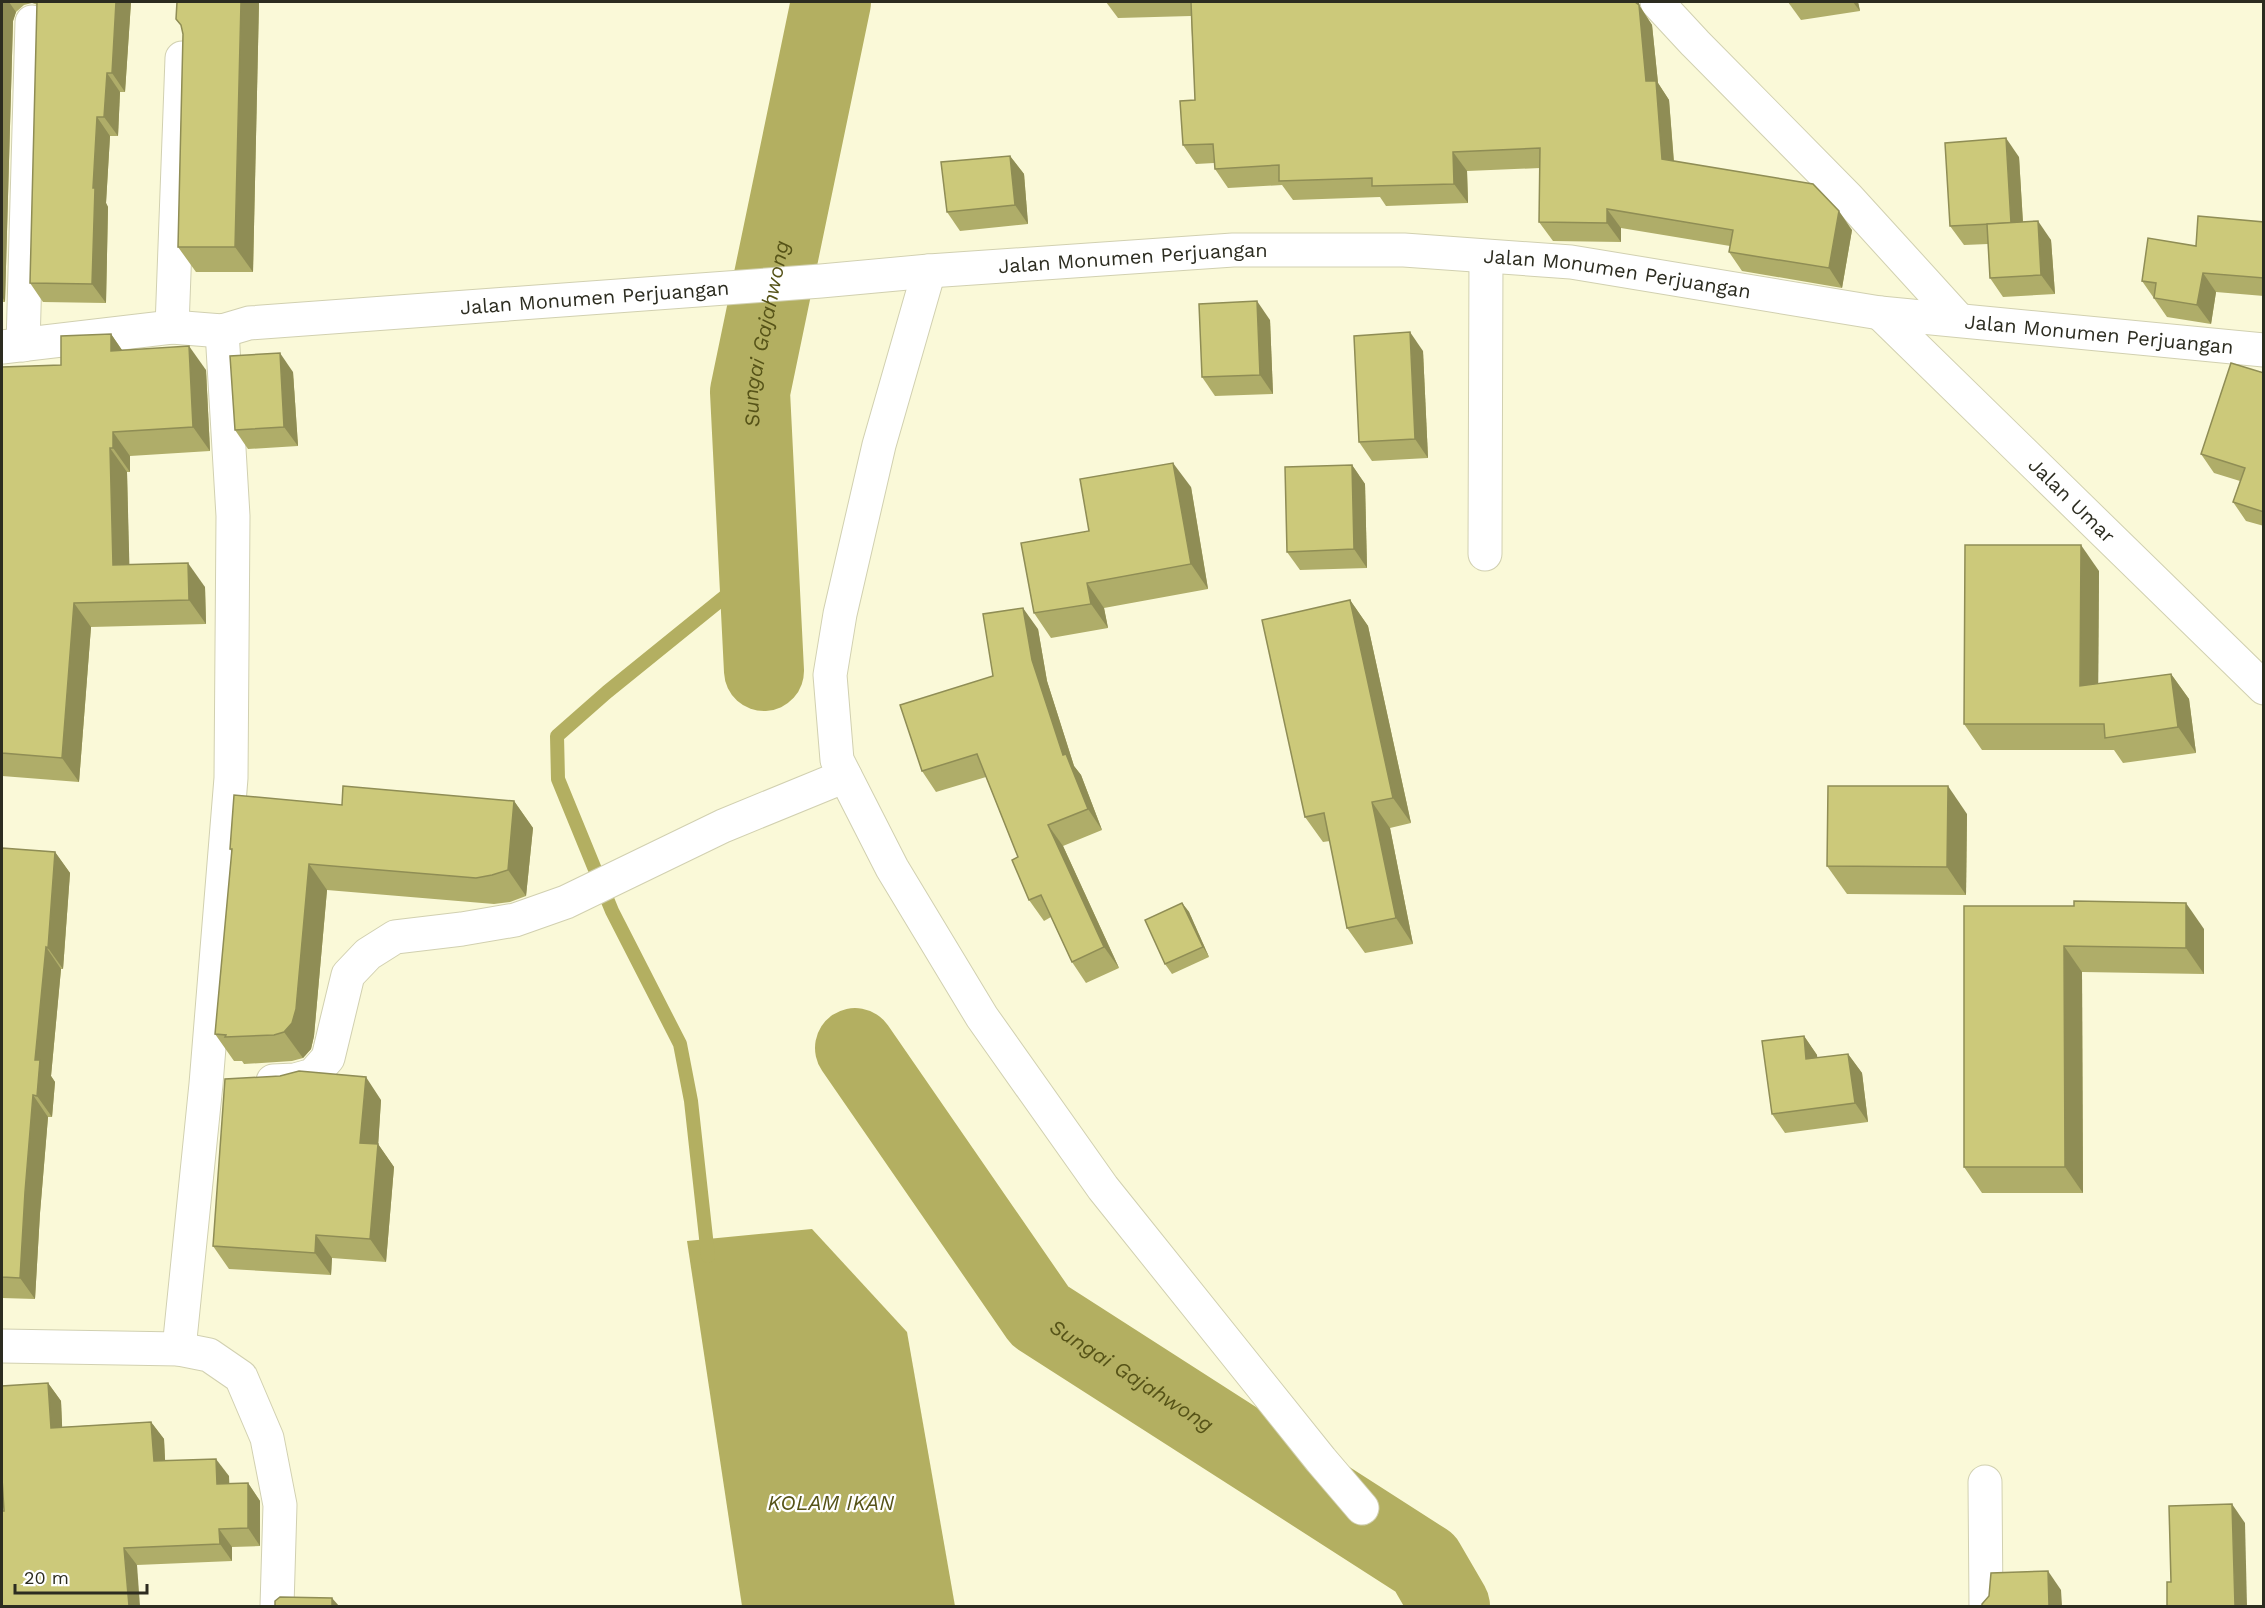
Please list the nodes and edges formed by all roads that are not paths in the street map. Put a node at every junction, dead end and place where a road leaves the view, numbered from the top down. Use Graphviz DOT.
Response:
graph roads {
  1 [pos="1657,2"];
  2 [pos="32,22"];
  3 [pos="182,58"];
  4 [pos="1486,256"];
  5 [pos="929,271"];
  6 [pos="1880,313"];
  7 [pos="1959,320"];
  8 [pos="172,327"];
  9 [pos="222,332"];
  10 [pos="12,346"];
  11 [pos="2264,350"];
  12 [pos="1485,554"];
  13 [pos="2264,688"];
  14 [pos="845,776"];
  15 [pos="206,1084"];
  16 [pos="2,1346"];
  17 [pos="179,1349"];
  18 [pos="1985,1482"];
  19 [pos="1362,1508"];
  20 [pos="277,1606"];
  21 [pos="1986,1606"];
  1 -- 7 [label="street"];
  2 -- 10 [label="street"];
  3 -- 8 [label="street"];
  4 -- 5 [label="street, Jalan Monumen Perjuangan"];
  4 -- 6 [label="street, Jalan Monumen Perjuangan"];
  4 -- 12 [label="street"];
  5 -- 9 [label="street, Jalan Monumen Perjuangan"];
  5 -- 14 [label="street"];
  6 -- 7 [label="street, Jalan Monumen Perjuangan"];
  6 -- 13 [label="street, Jalan Umar"];
  7 -- 11 [label="street, Jalan Monumen Perjuangan"];
  8 -- 9 [label="street, Jalan Monumen Perjuangan"];
  8 -- 10 [label="street, Jalan Monumen Perjuangan"];
  9 -- 15 [label="street"];
  14 -- 15 [label="street"];
  14 -- 19 [label="street"];
  15 -- 17 [label="street"];
  16 -- 17 [label="street"];
  17 -- 20 [label="street"];
  18 -- 21 [label="street"];
}
